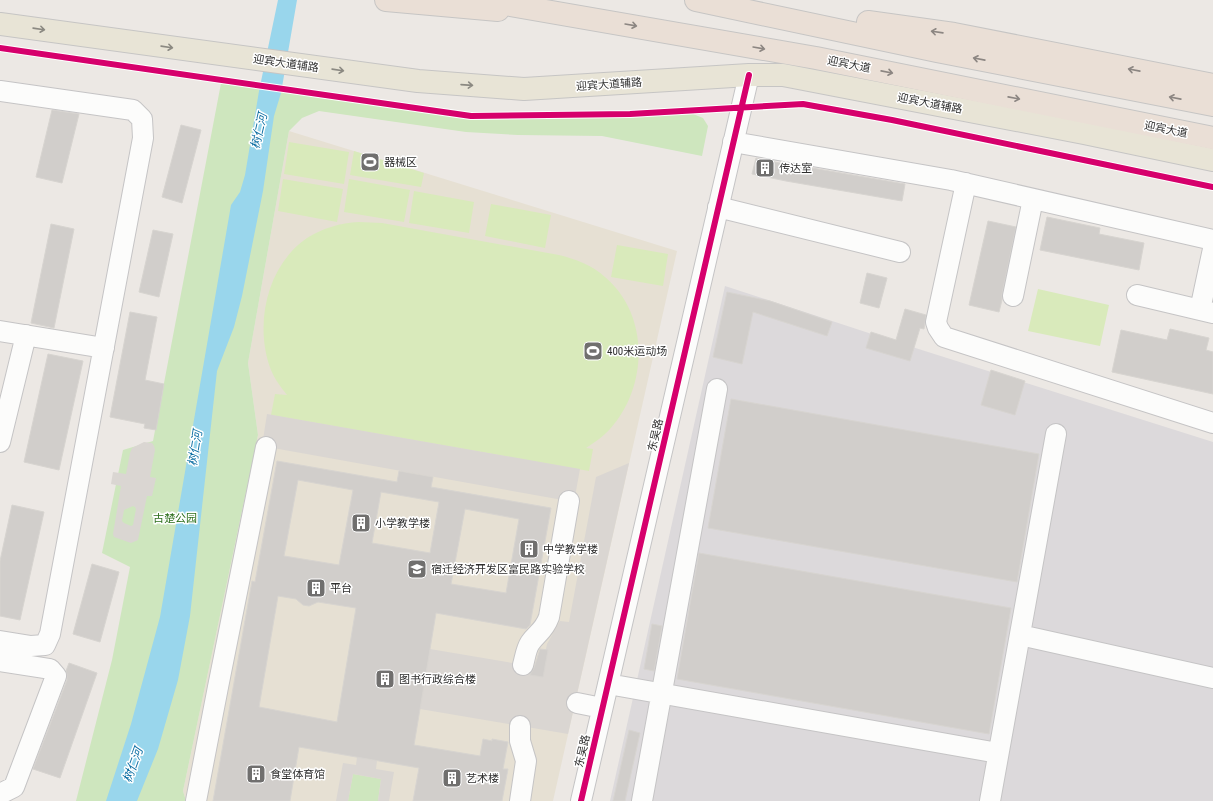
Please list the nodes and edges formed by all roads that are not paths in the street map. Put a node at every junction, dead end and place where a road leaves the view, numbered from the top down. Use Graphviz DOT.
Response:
graph roads {
  1 [pos="386,0"];
  2 [pos="482,0"];
  3 [pos="696,0"];
  4 [pos="706,0"];
  5 [pos="601,20"];
  6 [pos="0,24"];
  7 [pos="749,74"];
  8 [pos="1213,85"];
  9 [pos="0,91"];
  10 [pos="1213,105"];
  11 [pos="1213,138"];
  12 [pos="733,142"];
  13 [pos="1213,160"];
  14 [pos="966,183"];
  15 [pos="1033,199"];
  16 [pos="718,207"];
  17 [pos="1213,240"];
  18 [pos="1213,249"];
  19 [pos="900,252"];
  20 [pos="1137,295"];
  21 [pos="1013,296"];
  22 [pos="1206,311"];
  23 [pos="0,331"];
  24 [pos="26,335"];
  25 [pos="104,348"];
  26 [pos="717,390"];
  27 [pos="1213,423"];
  28 [pos="1056,434"];
  29 [pos="0,442"];
  30 [pos="266,447"];
  31 [pos="569,501"];
  32 [pos="1020,635"];
  33 [pos="0,641"];
  34 [pos="0,661"];
  35 [pos="523,665"];
  36 [pos="1213,678"];
  37 [pos="608,684"];
  38 [pos="662,694"];
  39 [pos="577,703"];
  40 [pos="602,708"];
  41 [pos="520,726"];
  42 [pos="998,752"];
  43 [pos="1,796"];
  44 [pos="196,801"];
  45 [pos="520,801"];
  46 [pos="581,801"];
  47 [pos="642,801"];
  48 [pos="990,801"];
  1 -- 5 [label="highway"];
  2 -- 5 [label="highway, 迎宾大道"];
  10 -- 3 [label="highway, one-way"];
  8 -- 4 [label="highway, one-way"];
  5 -- 11 [label="highway, 迎宾大道, one-way"];
  6 -- 7 [label="main road, 迎宾大道辅路, one-way"];
  7 -- 12 [label="street, 东吴路"];
  7 -- 13 [label="main road, 迎宾大道辅路"];
  9 -- 25 [label="street"];
  12 -- 14 [label="street"];
  12 -- 16 [label="street, 东吴路"];
  14 -- 15 [label="street"];
  14 -- 27 [label="street"];
  15 -- 17 [label="street"];
  15 -- 21 [label="street"];
  16 -- 19 [label="street"];
  16 -- 37 [label="street, 东吴路"];
  18 -- 22 [label="street"];
  20 -- 22 [label="street"];
  23 -- 24 [label="street"];
  24 -- 25 [label="street"];
  24 -- 29 [label="street"];
  25 -- 33 [label="street"];
  26 -- 38 [label="street"];
  28 -- 32 [label="street"];
  30 -- 44 [label="street"];
  31 -- 35 [label="street"];
  32 -- 36 [label="street"];
  32 -- 42 [label="street"];
  34 -- 43 [label="street"];
  37 -- 38 [label="street"];
  37 -- 40 [label="street, 东吴路"];
  38 -- 42 [label="street"];
  38 -- 47 [label="street"];
  39 -- 40 [label="street"];
  40 -- 46 [label="street, 东吴路"];
  41 -- 45 [label="street"];
  42 -- 48 [label="street"];
}
